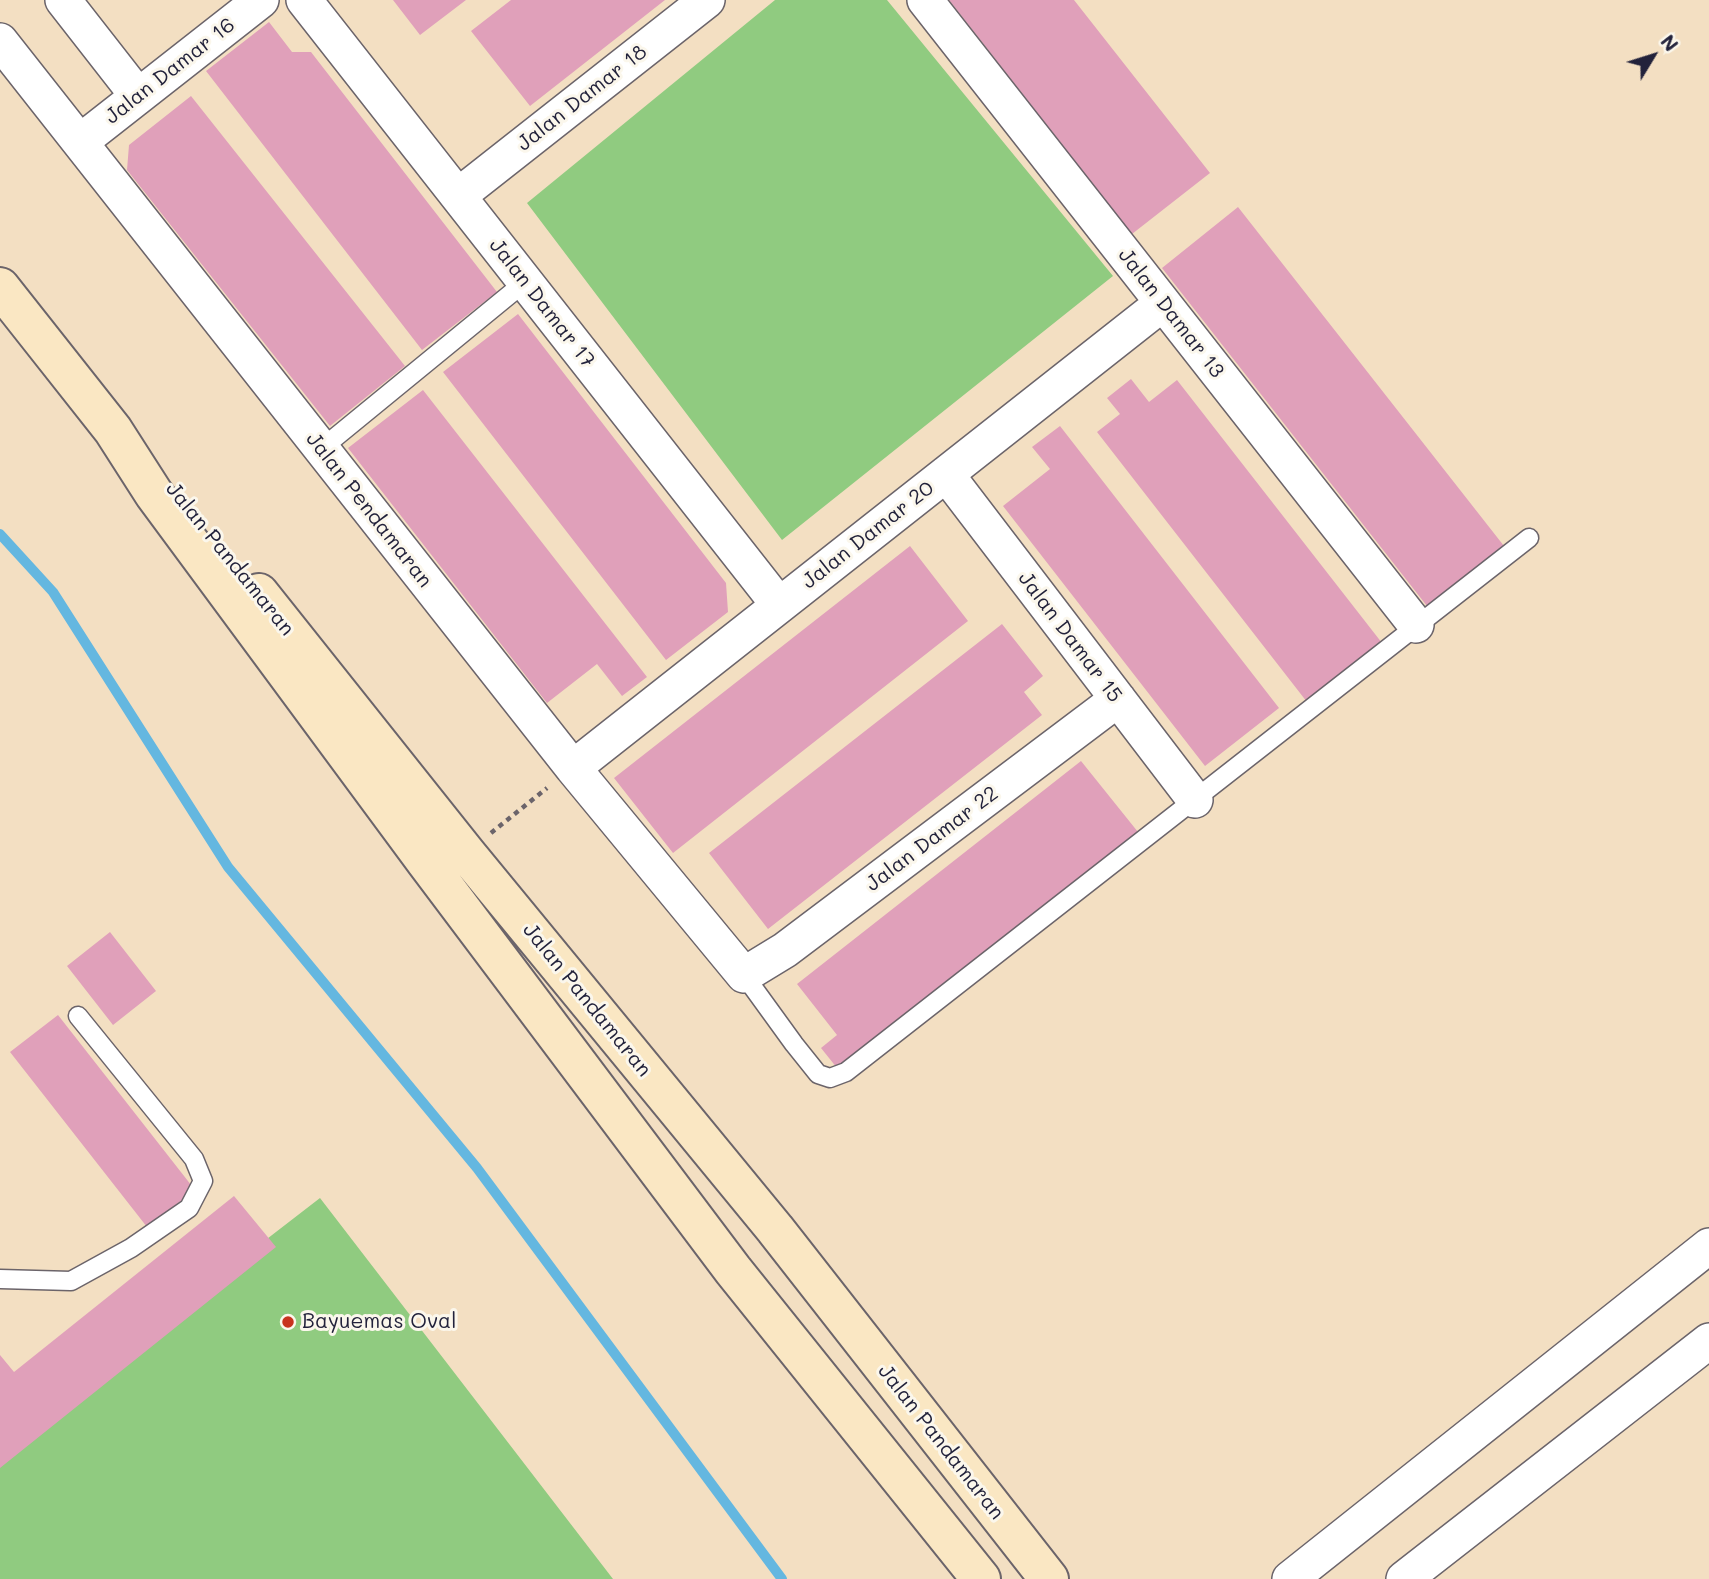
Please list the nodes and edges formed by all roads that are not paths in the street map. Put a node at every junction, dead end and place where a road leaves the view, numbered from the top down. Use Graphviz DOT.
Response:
graph roads {
  1 [pos="63,0"];
  2 [pos="304,0"];
  3 [pos="707,0"];
  4 [pos="925,0"];
  5 [pos="254,2"];
  6 [pos="0,41"];
  7 [pos="138,96"];
  8 [pos="80,142"];
  9 [pos="458,196"];
  10 [pos="525,282"];
  11 [pos="0,287"];
  12 [pos="1163,303"];
  13 [pos="113,430"];
  14 [pos="321,449"];
  15 [pos="946,474"];
  16 [pos="1528,538"];
  17 [pos="779,606"];
  18 [pos="1416,625"];
  19 [pos="1118,699"];
  20 [pos="573,768"];
  21 [pos="1195,800"];
  22 [pos="744,975"];
  23 [pos="78,1016"];
  24 [pos="1709,1246"];
  25 [pos="0,1279"];
  26 [pos="1709,1341"];
  27 [pos="1049,1578"];
  28 [pos="981,1579"];
  29 [pos="1290,1579"];
  30 [pos="1404,1579"];
  1 -- 7 [label="street"];
  2 -- 9 [label="street, Jalan Damar 17"];
  3 -- 9 [label="street, Jalan Damar 18"];
  4 -- 12 [label="street, Jalan Damar 13"];
  5 -- 7 [label="street, Jalan Damar 16"];
  6 -- 8 [label="street, Jalan Pendamaran"];
  7 -- 8 [label="street, Jalan Damar 16"];
  8 -- 14 [label="street, Jalan Pendamaran"];
  9 -- 10 [label="street, Jalan Damar 17"];
  10 -- 14 [label="lane"];
  10 -- 17 [label="street, Jalan Damar 17"];
  11 -- 13 [label="main road, Jalan Pandamaran"];
  12 -- 15 [label="street, Jalan Damar 20"];
  12 -- 18 [label="street, Jalan Damar 13"];
  13 -- 27 [label="main road, Jalan Pandamaran"];
  13 -- 28 [label="main road, Jalan Pandamaran"];
  14 -- 20 [label="street, Jalan Pendamaran"];
  15 -- 17 [label="street, Jalan Damar 20"];
  15 -- 19 [label="street, Jalan Damar 15"];
  16 -- 18 [label="lane"];
  17 -- 20 [label="street, Jalan Damar 20"];
  18 -- 21 [label="lane"];
  19 -- 21 [label="street, Jalan Damar 15"];
  19 -- 22 [label="street, Jalan Damar 22"];
  20 -- 22 [label="street, Jalan Pendamaran"];
  21 -- 22 [label="lane"];
  23 -- 25 [label="lane"];
  24 -- 29 [label="street"];
  26 -- 30 [label="street"];
}
